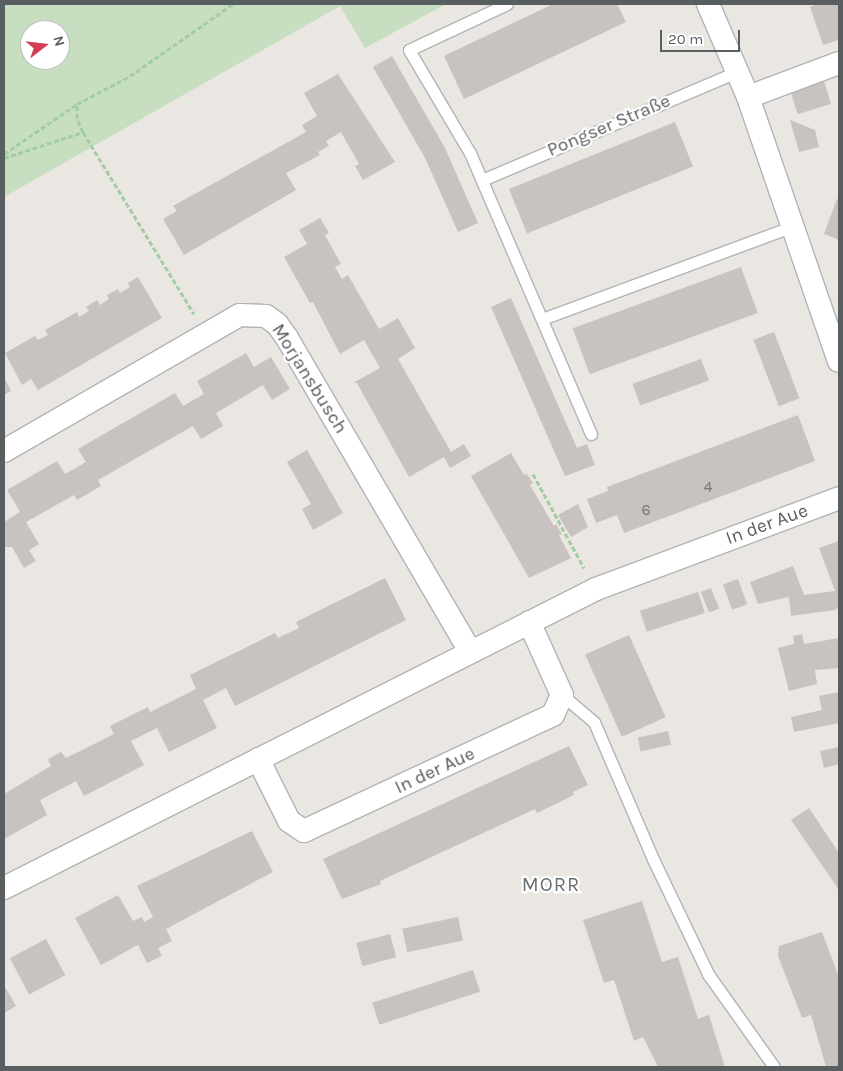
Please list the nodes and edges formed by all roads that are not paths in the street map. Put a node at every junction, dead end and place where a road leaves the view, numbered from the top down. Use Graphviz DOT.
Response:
graph roads {
  1 [pos="506,4"];
  2 [pos="708,4"];
  3 [pos="839,62"];
  4 [pos="737,72"];
  5 [pos="748,97"];
  6 [pos="482,180"];
  7 [pos="793,226"];
  8 [pos="542,319"];
  9 [pos="839,361"];
  10 [pos="591,434"];
  11 [pos="4,451"];
  12 [pos="839,498"];
  13 [pos="529,622"];
  14 [pos="470,651"];
  15 [pos="562,695"];
  16 [pos="258,759"];
  17 [pos="4,888"];
  18 [pos="774,1067"];
  1 -- 6 [label="lane"];
  2 -- 4 [label="street"];
  3 -- 5 [label="street"];
  4 -- 5 [label="street"];
  4 -- 6 [label="lane, Pongser Straße"];
  5 -- 7 [label="street"];
  6 -- 8 [label="lane"];
  7 -- 8 [label="lane"];
  7 -- 9 [label="street"];
  8 -- 10 [label="lane"];
  11 -- 14 [label="street, Morjansbusch"];
  12 -- 13 [label="street, In der Aue"];
  13 -- 14 [label="street, In der Aue"];
  13 -- 15 [label="street"];
  14 -- 16 [label="street, In der Aue"];
  15 -- 16 [label="street, In der Aue"];
  15 -- 18 [label="lane"];
  16 -- 17 [label="street, In der Aue"];
}
